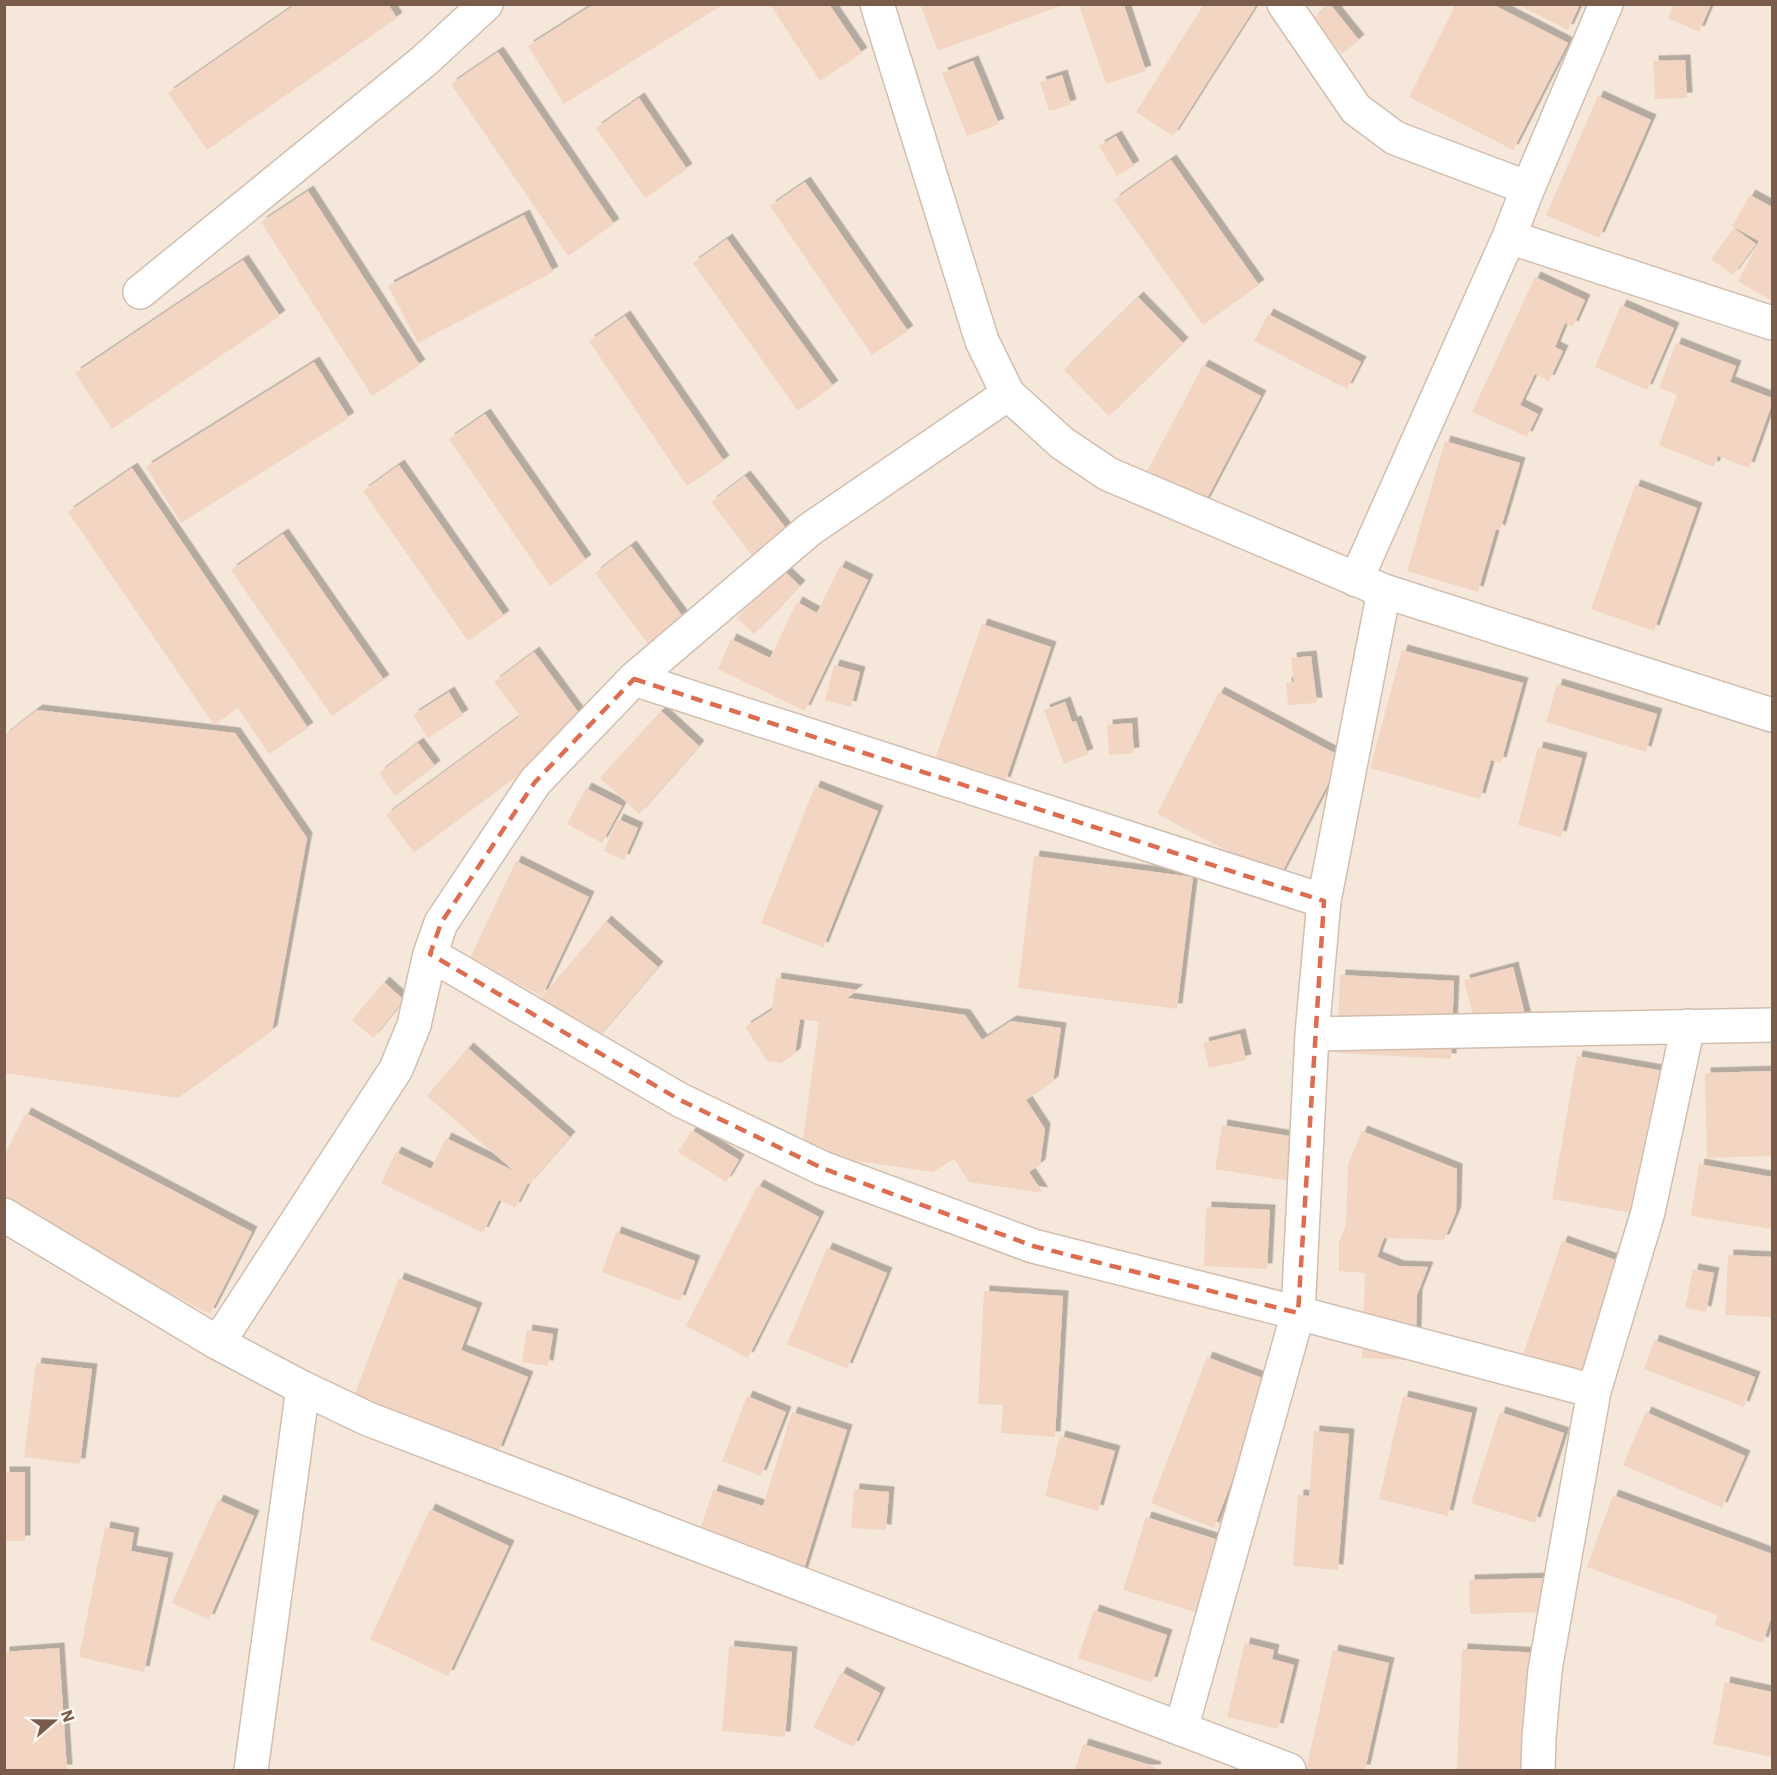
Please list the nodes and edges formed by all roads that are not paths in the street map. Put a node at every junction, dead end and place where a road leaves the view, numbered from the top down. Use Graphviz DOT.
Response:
graph roads {
  1 [pos="486,4"];
  2 [pos="877,4"];
  3 [pos="1284,4"];
  4 [pos="1606,4"];
  5 [pos="1528,188"];
  6 [pos="1509,237"];
  7 [pos="140,292"];
  8 [pos="1773,323"];
  9 [pos="1008,394"];
  10 [pos="1370,586"];
  11 [pos="634,679"];
  12 [pos="1773,715"];
  13 [pos="1324,901"];
  14 [pos="430,954"];
  15 [pos="1773,1025"];
  16 [pos="1688,1026"];
  17 [pos="1312,1034"];
  18 [pos="4,1215"];
  19 [pos="1298,1313"];
  20 [pos="218,1343"];
  21 [pos="303,1388"];
  22 [pos="1594,1392"];
  23 [pos="1181,1729"];
  24 [pos="1280,1769"];
  25 [pos="251,1770"];
  26 [pos="1538,1770"];
  1 -- 7 [label="street"];
  2 -- 9 [label="street"];
  3 -- 5 [label="street"];
  4 -- 5 [label="street"];
  5 -- 6 [label="street"];
  6 -- 8 [label="street"];
  6 -- 10 [label="street"];
  9 -- 10 [label="street"];
  9 -- 11 [label="street"];
  10 -- 12 [label="street"];
  10 -- 13 [label="street"];
  11 -- 13 [label="street"];
  11 -- 14 [label="street"];
  13 -- 17 [label="street"];
  14 -- 19 [label="street"];
  14 -- 20 [label="street"];
  15 -- 16 [label="street"];
  16 -- 17 [label="street"];
  16 -- 22 [label="street"];
  17 -- 19 [label="street"];
  18 -- 20 [label="street"];
  19 -- 22 [label="street"];
  19 -- 23 [label="street"];
  20 -- 21 [label="street"];
  21 -- 23 [label="street"];
  21 -- 25 [label="street"];
  22 -- 26 [label="street"];
  23 -- 24 [label="street"];
}
